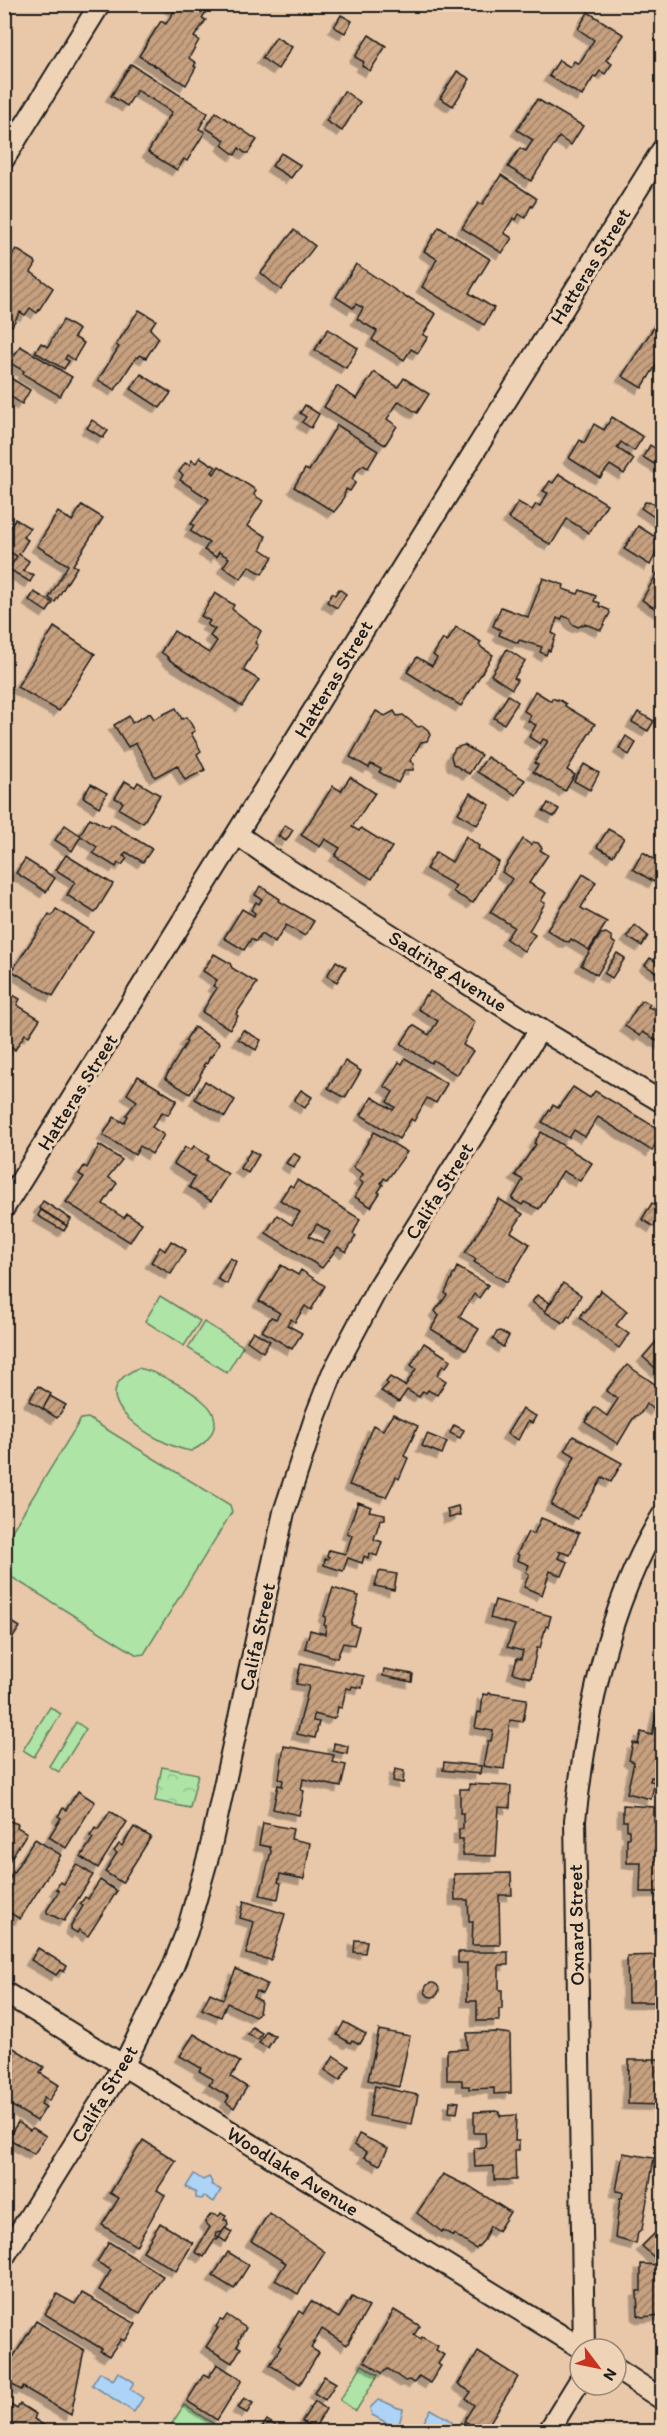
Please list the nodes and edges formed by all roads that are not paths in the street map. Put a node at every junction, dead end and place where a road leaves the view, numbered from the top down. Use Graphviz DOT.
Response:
graph roads {
  1 [pos="100,4"];
  2 [pos="663,150"];
  3 [pos="4,159"];
  4 [pos="238,835"];
  5 [pos="540,1029"];
  6 [pos="663,1102"];
  7 [pos="4,1209"];
  8 [pos="663,1516"];
  9 [pos="4,1992"];
  10 [pos="123,2066"];
  11 [pos="4,2257"];
  12 [pos="583,2337"];
  13 [pos="568,2340"];
  14 [pos="628,2377"];
  15 [pos="570,2397"];
  16 [pos="663,2399"];
  17 [pos="548,2432"];
  1 -- 3 [label="street"];
  2 -- 4 [label="street, Hatteras Street"];
  4 -- 5 [label="street, Sadring Avenue"];
  4 -- 7 [label="street, Hatteras Street"];
  5 -- 6 [label="street, Sadring Avenue"];
  5 -- 10 [label="street, Califa Street"];
  8 -- 12 [label="street, Oxnard Street"];
  9 -- 10 [label="street, Woodlake Avenue"];
  10 -- 11 [label="street, Califa Street"];
  10 -- 13 [label="street, Woodlake Avenue"];
  14 -- 16 [label="street"];
  15 -- 17 [label="street"];
}
